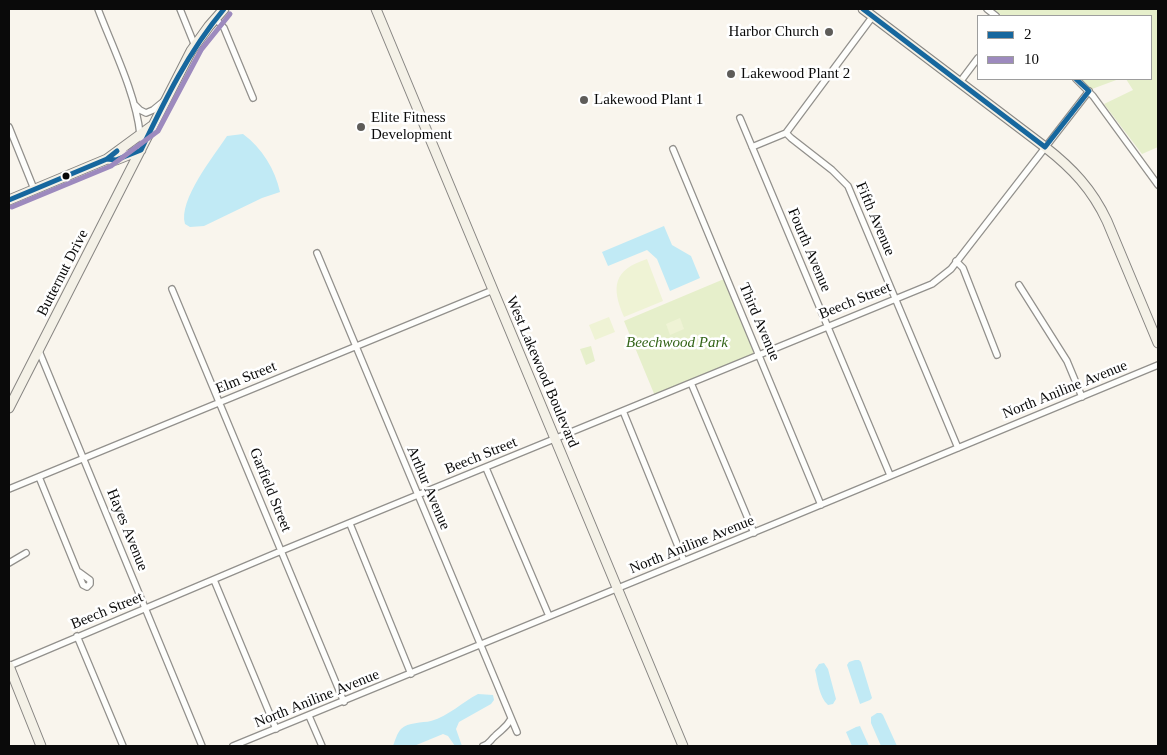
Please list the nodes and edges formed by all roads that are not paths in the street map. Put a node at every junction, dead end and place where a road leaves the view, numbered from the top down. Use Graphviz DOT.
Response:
graph roads {
  1 [pos="98,9"];
  2 [pos="180,9"];
  3 [pos="224,9"];
  4 [pos="376,9"];
  5 [pos="863,9"];
  6 [pos="873,16"];
  7 [pos="215,18"];
  8 [pos="195,46"];
  9 [pos="977,59"];
  10 [pos="1077,80"];
  11 [pos="960,82"];
  12 [pos="1089,91"];
  13 [pos="254,98"];
  14 [pos="166,99"];
  15 [pos="133,101"];
  16 [pos="740,118"];
  17 [pos="153,125"];
  18 [pos="9,127"];
  19 [pos="786,133"];
  20 [pos="140,134"];
  21 [pos="752,147"];
  22 [pos="1045,147"];
  23 [pos="673,149"];
  24 [pos="141,150"];
  25 [pos="107,159"];
  26 [pos="1158,185"];
  27 [pos="34,189"];
  28 [pos="9,200"];
  29 [pos="317,253"];
  30 [pos="956,261"];
  31 [pos="1019,285"];
  32 [pos="172,289"];
  33 [pos="492,290"];
  34 [pos="895,299"];
  35 [pos="827,326"];
  36 [pos="1158,344"];
  37 [pos="356,346"];
  38 [pos="38,351"];
  39 [pos="759,355"];
  40 [pos="997,355"];
  41 [pos="1158,365"];
  42 [pos="691,383"];
  43 [pos="1082,397"];
  44 [pos="220,402"];
  45 [pos="9,408"];
  46 [pos="623,411"];
  47 [pos="554,439"];
  48 [pos="958,448"];
  49 [pos="84,458"];
  50 [pos="486,468"];
  51 [pos="890,475"];
  52 [pos="39,477"];
  53 [pos="9,489"];
  54 [pos="418,495"];
  55 [pos="822,505"];
  56 [pos="350,524"];
  57 [pos="754,533"];
  58 [pos="281,551"];
  59 [pos="26,553"];
  60 [pos="684,561"];
  61 [pos="9,564"];
  62 [pos="78,572"];
  63 [pos="214,580"];
  64 [pos="618,589"];
  65 [pos="145,608"];
  66 [pos="549,616"];
  67 [pos="77,636"];
  68 [pos="480,645"];
  69 [pos="9,666"];
  70 [pos="411,674"];
  71 [pos="344,702"];
  72 [pos="309,716"];
  73 [pos="512,719"];
  74 [pos="276,729"];
  75 [pos="517,732"];
  76 [pos="491,745"];
  77 [pos="41,746"];
  78 [pos="123,746"];
  79 [pos="202,746"];
  80 [pos="233,746"];
  81 [pos="322,746"];
  82 [pos="483,746"];
  83 [pos="683,746"];
  1 -- 15 [label="street"];
  2 -- 8 [label="street"];
  3 -- 7 [label="street, Butternut Drive"];
  4 -- 33 [label="street, West Lakewood Boulevard"];
  5 -- 6 [label="street"];
  6 -- 11 [label="street"];
  6 -- 19 [label="street"];
  7 -- 8 [label="street, Butternut Drive"];
  7 -- 13 [label="street"];
  8 -- 14 [label="street, Butternut Drive"];
  9 -- 11 [label="street"];
  10 -- 12 [label="street"];
  11 -- 22 [label="street"];
  12 -- 22 [label="street, Beech Street"];
  12 -- 26 [label="street"];
  14 -- 15 [label="street"];
  14 -- 17 [label="street, Butternut Drive"];
  15 -- 20 [label="street"];
  16 -- 21 [label="street, Fourth Avenue"];
  17 -- 20 [label="street"];
  17 -- 24 [label="street, Butternut Drive"];
  18 -- 27 [label="street"];
  19 -- 21 [label="street"];
  19 -- 34 [label="street, Fifth Avenue"];
  20 -- 25 [label="street"];
  21 -- 35 [label="street, Fourth Avenue"];
  22 -- 30 [label="street, Beech Street"];
  22 -- 36 [label="street"];
  23 -- 39 [label="street, Third Avenue"];
  24 -- 25 [label="street"];
  24 -- 38 [label="street, Butternut Drive"];
  25 -- 27 [label="street"];
  27 -- 28 [label="street"];
  29 -- 37 [label="street, Arthur Avenue"];
  30 -- 34 [label="street, Beech Street"];
  30 -- 40 [label="street"];
  31 -- 43 [label="street"];
  32 -- 44 [label="street, Garfield Street"];
  33 -- 37 [label="street, Elm Street"];
  33 -- 47 [label="street, West Lakewood Boulevard"];
  34 -- 35 [label="street, Beech Street"];
  34 -- 48 [label="street, Fifth Avenue"];
  35 -- 39 [label="street, Beech Street"];
  35 -- 51 [label="street, Fourth Avenue"];
  37 -- 44 [label="street, Elm Street"];
  37 -- 54 [label="street, Arthur Avenue"];
  38 -- 45 [label="street, Butternut Drive"];
  38 -- 49 [label="street, Hayes Avenue"];
  39 -- 42 [label="street, Beech Street"];
  39 -- 55 [label="street, Third Avenue"];
  41 -- 43 [label="street, North Aniline Avenue"];
  42 -- 46 [label="street, Beech Street"];
  42 -- 57 [label="street"];
  43 -- 48 [label="street, North Aniline Avenue"];
  44 -- 49 [label="street, Elm Street"];
  44 -- 58 [label="street, Garfield Street"];
  46 -- 47 [label="street, Beech Street"];
  46 -- 60 [label="street"];
  47 -- 50 [label="street, Beech Street"];
  47 -- 64 [label="street, West Lakewood Boulevard"];
  48 -- 51 [label="street, North Aniline Avenue"];
  49 -- 52 [label="street, Elm Street"];
  49 -- 65 [label="street, Hayes Avenue"];
  50 -- 54 [label="street, Beech Street"];
  50 -- 66 [label="street"];
  51 -- 55 [label="street, North Aniline Avenue"];
  52 -- 53 [label="street, Elm Street"];
  52 -- 62 [label="street"];
  54 -- 56 [label="street, Beech Street"];
  54 -- 68 [label="street, Arthur Avenue"];
  55 -- 57 [label="street, North Aniline Avenue"];
  56 -- 58 [label="street, Beech Street"];
  56 -- 70 [label="street"];
  57 -- 60 [label="street, North Aniline Avenue"];
  58 -- 63 [label="street, Beech Street"];
  58 -- 71 [label="street, Garfield Street"];
  59 -- 61 [label="street"];
  60 -- 64 [label="street, North Aniline Avenue"];
  63 -- 65 [label="street, Beech Street"];
  63 -- 74 [label="street"];
  64 -- 66 [label="street, North Aniline Avenue"];
  64 -- 83 [label="street, West Lakewood Boulevard"];
  65 -- 67 [label="street, Beech Street"];
  65 -- 79 [label="street, Hayes Avenue"];
  66 -- 68 [label="street, North Aniline Avenue"];
  67 -- 69 [label="street, Beech Street"];
  67 -- 78 [label="street"];
  68 -- 70 [label="street, North Aniline Avenue"];
  68 -- 73 [label="street, Arthur Avenue"];
  69 -- 77 [label="street"];
  70 -- 71 [label="street, North Aniline Avenue"];
  71 -- 72 [label="street, North Aniline Avenue"];
  72 -- 74 [label="street, North Aniline Avenue"];
  72 -- 81 [label="street"];
  73 -- 75 [label="street, Arthur Avenue"];
  73 -- 76 [label="street"];
  74 -- 80 [label="street, North Aniline Avenue"];
  76 -- 82 [label="street"];
}
